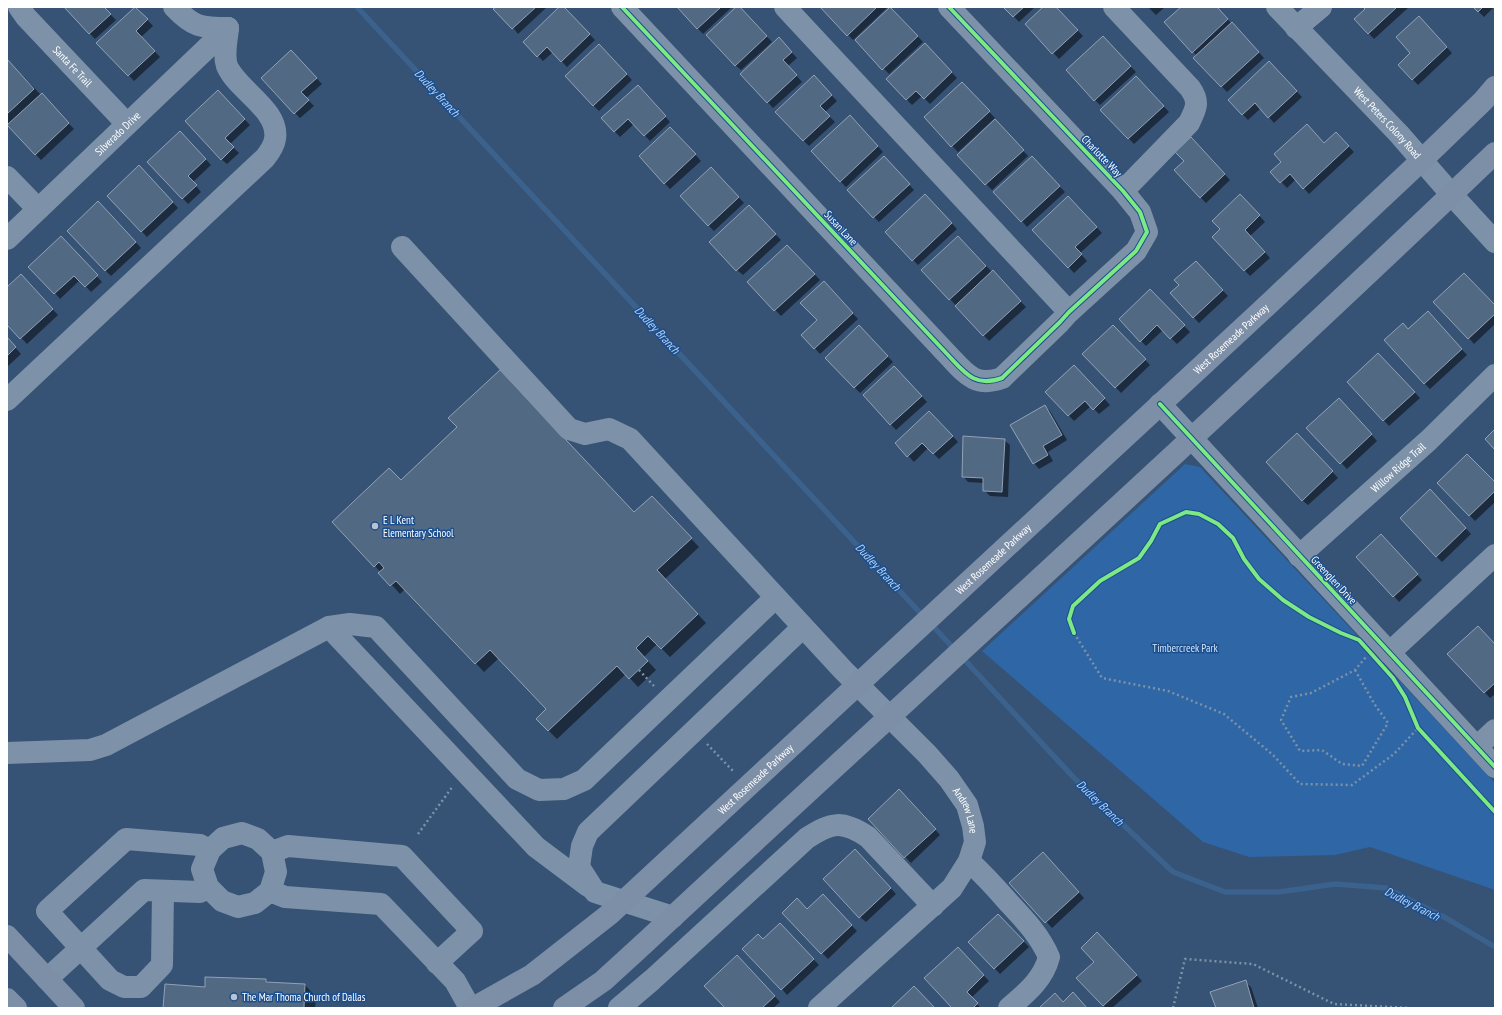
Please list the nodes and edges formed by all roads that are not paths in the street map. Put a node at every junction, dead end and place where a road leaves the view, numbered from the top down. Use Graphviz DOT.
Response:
graph roads {
  1 [pos="19,7"];
  2 [pos="174,7"];
  3 [pos="622,7"];
  4 [pos="786,7"];
  5 [pos="948,7"];
  6 [pos="1114,7"];
  7 [pos="1277,7"];
  8 [pos="1321,7"];
  9 [pos="228,28"];
  10 [pos="1296,28"];
  11 [pos="1495,87"];
  12 [pos="127,124"];
  13 [pos="1495,153"];
  14 [pos="1422,160"];
  15 [pos="7,177"];
  16 [pos="1123,191"];
  17 [pos="1452,195"];
  18 [pos="38,209"];
  19 [pos="7,239"];
  20 [pos="1495,242"];
  21 [pos="402,247"];
  22 [pos="1065,317"];
  23 [pos="1495,375"];
  24 [pos="7,400"];
  25 [pos="1160,404"];
  26 [pos="1192,438"];
  27 [pos="1495,555"];
  28 [pos="1299,556"];
  29 [pos="775,598"];
  30 [pos="329,627"];
  31 [pos="803,628"];
  32 [pos="1380,652"];
  33 [pos="857,685"];
  34 [pos="890,716"];
  35 [pos="1495,730"];
  36 [pos="1477,747"];
  37 [pos="7,753"];
  38 [pos="1495,767"];
  39 [pos="210,850"];
  40 [pos="272,852"];
  41 [pos="969,861"];
  42 [pos="208,887"];
  43 [pos="163,891"];
  44 [pos="270,891"];
  45 [pos="596,892"];
  46 [pos="623,901"];
  47 [pos="933,906"];
  48 [pos="673,917"];
  49 [pos="7,936"];
  50 [pos="80,948"];
  51 [pos="437,963"];
  52 [pos="47,979"];
  53 [pos="74,1008"];
  54 [pos="471,1008"];
  55 [pos="564,1008"];
  56 [pos="619,1008"];
  57 [pos="819,1008"];
  58 [pos="1009,1008"];
  1 -- 12 [label="street, Santa Fe Trail"];
  2 -- 9 [label="street"];
  3 -- 22 [label="street, Susan Lane"];
  4 -- 22 [label="street"];
  5 -- 16 [label="street, Charlotte Way"];
  6 -- 16 [label="street"];
  7 -- 10 [label="street, West Peters Colony Road"];
  8 -- 10 [label="street"];
  9 -- 12 [label="street, Silverado Drive"];
  9 -- 24 [label="street"];
  10 -- 14 [label="street, West Peters Colony Road"];
  11 -- 14 [label="main road, West Rosemeade Parkway"];
  12 -- 18 [label="street, Silverado Drive"];
  13 -- 17 [label="main road"];
  14 -- 17 [label="street, West Peters Colony Road"];
  14 -- 25 [label="main road, West Rosemeade Parkway"];
  15 -- 18 [label="street"];
  16 -- 22 [label="street, Charlotte Way"];
  17 -- 20 [label="street, West Peters Colony Road"];
  17 -- 26 [label="main road"];
  18 -- 19 [label="street, Silverado Drive"];
  21 -- 29 [label="street, Andrew Lane"];
  23 -- 28 [label="street, Willow Ridge Trail"];
  25 -- 26 [label="street, Greenglen Drive"];
  25 -- 33 [label="main road, West Rosemeade Parkway"];
  26 -- 28 [label="street, Greenglen Drive"];
  26 -- 34 [label="main road"];
  27 -- 32 [label="street"];
  28 -- 32 [label="street, Greenglen Drive"];
  29 -- 30 [label="street"];
  29 -- 31 [label="street, Andrew Lane"];
  30 -- 37 [label="street"];
  30 -- 45 [label="street"];
  31 -- 33 [label="street, Andrew Lane"];
  31 -- 45 [label="street"];
  32 -- 36 [label="street, Greenglen Drive"];
  33 -- 34 [label="street, Andrew Lane"];
  33 -- 46 [label="main road, West Rosemeade Parkway"];
  34 -- 41 [label="street, Andrew Lane"];
  34 -- 48 [label="main road"];
  35 -- 36 [label="street"];
  36 -- 38 [label="street, Greenglen Drive"];
  39 -- 40 [label="street"];
  39 -- 42 [label="street"];
  39 -- 50 [label="street"];
  40 -- 44 [label="street"];
  40 -- 51 [label="street"];
  41 -- 47 [label="street, Andrew Lane"];
  41 -- 58 [label="street"];
  42 -- 43 [label="street"];
  42 -- 44 [label="street"];
  43 -- 50 [label="street"];
  43 -- 50 [label="street"];
  44 -- 51 [label="street"];
  45 -- 46 [label="street"];
  46 -- 48 [label="street"];
  46 -- 54 [label="main road, West Rosemeade Parkway"];
  47 -- 56 [label="street"];
  47 -- 57 [label="street, Andrew Lane"];
  48 -- 55 [label="main road"];
  49 -- 52 [label="main road"];
  50 -- 52 [label="street"];
  51 -- 54 [label="street"];
  52 -- 53 [label="main road"];
}
